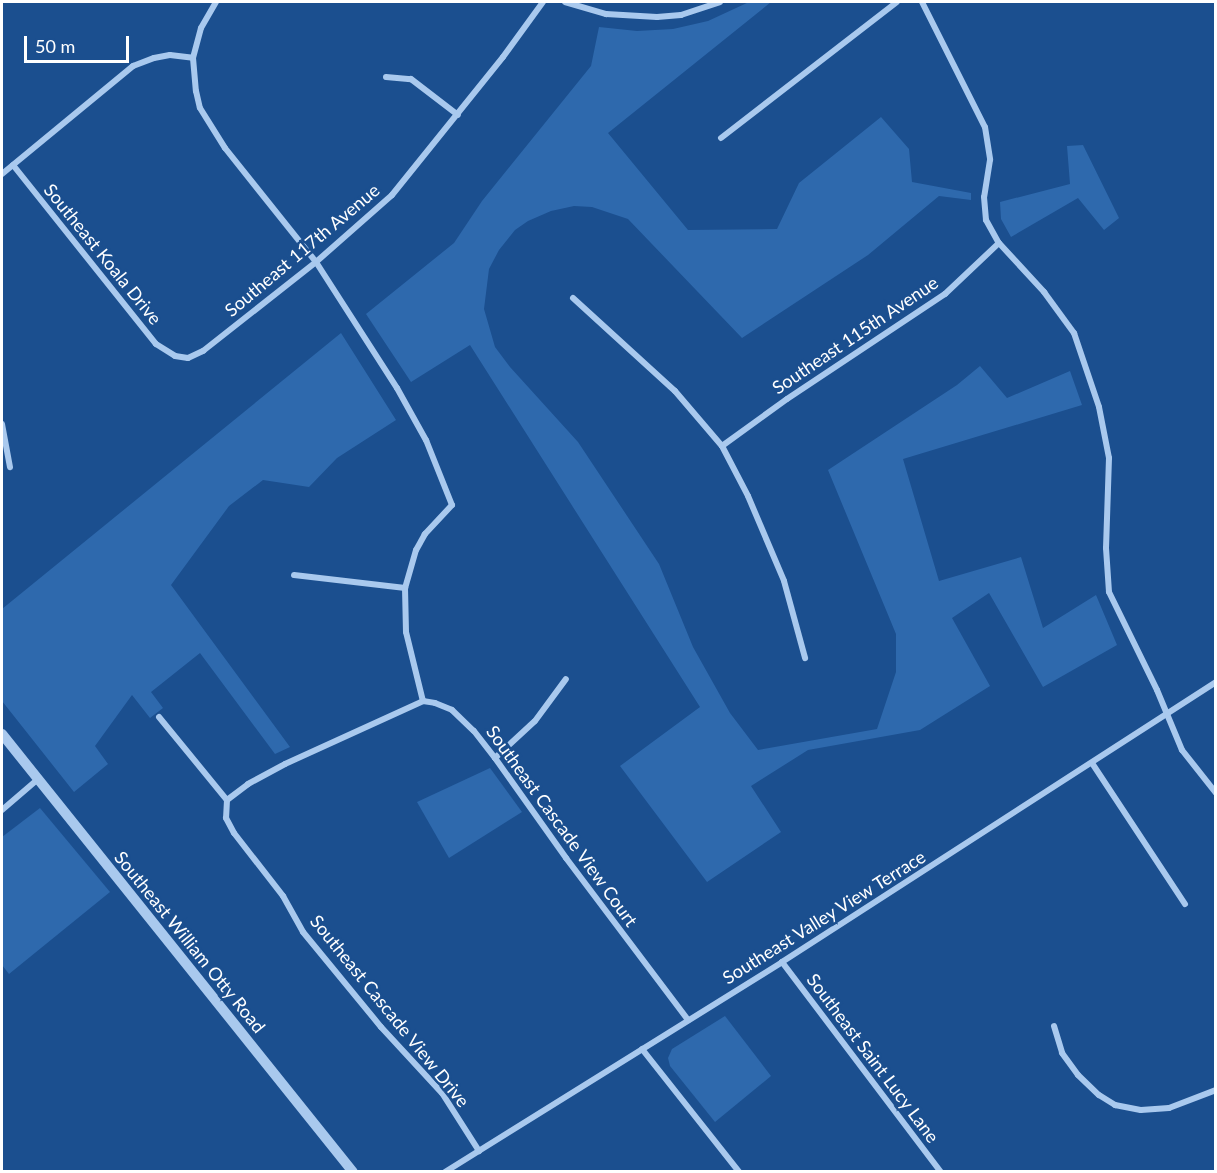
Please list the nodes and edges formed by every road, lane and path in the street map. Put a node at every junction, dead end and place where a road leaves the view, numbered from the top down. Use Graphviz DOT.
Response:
graph roads {
  1 [pos="216,2"];
  2 [pos="543,2"];
  3 [pos="565,2"];
  4 [pos="720,2"];
  5 [pos="897,2"];
  6 [pos="922,2"];
  7 [pos="193,58"];
  8 [pos="386,77"];
  9 [pos="458,115"];
  10 [pos="721,138"];
  11 [pos="13,165"];
  12 [pos="2,174"];
  13 [pos="999,243"];
  14 [pos="316,262"];
  15 [pos="573,298"];
  16 [pos="175,356"];
  17 [pos="2,424"];
  18 [pos="722,446"];
  19 [pos="10,467"];
  20 [pos="294,575"];
  21 [pos="405,588"];
  22 [pos="805,658"];
  23 [pos="566,679"];
  24 [pos="1215,682"];
  25 [pos="423,701"];
  26 [pos="1165,714"];
  27 [pos="159,717"];
  28 [pos="2,734"];
  29 [pos="495,758"];
  30 [pos="1092,763"];
  31 [pos="37,780"];
  32 [pos="1215,793"];
  33 [pos="226,800"];
  34 [pos="2,810"];
  35 [pos="1185,904"];
  36 [pos="782,962"];
  37 [pos="688,1020"];
  38 [pos="1054,1026"];
  39 [pos="642,1049"];
  40 [pos="1215,1090"];
  41 [pos="479,1151"];
  42 [pos="352,1172"];
  43 [pos="445,1172"];
  44 [pos="739,1172"];
  45 [pos="941,1172"];
  1 -- 7 [label="street"];
  2 -- 9 [label="street, Southeast 117th Avenue"];
  3 -- 4 [label="street"];
  5 -- 10 [label="street"];
  6 -- 13 [label="street"];
  7 -- 11 [label="street"];
  7 -- 14 [label="street"];
  8 -- 9 [label="street"];
  9 -- 14 [label="street, Southeast 117th Avenue"];
  11 -- 12 [label="street"];
  11 -- 16 [label="street, Southeast Koala Drive"];
  13 -- 18 [label="street, Southeast 115th Avenue"];
  13 -- 26 [label="street"];
  14 -- 16 [label="street, Southeast 117th Avenue"];
  14 -- 21 [label="street"];
  15 -- 18 [label="street"];
  17 -- 19 [label="street"];
  18 -- 22 [label="street"];
  20 -- 21 [label="street"];
  21 -- 25 [label="street"];
  23 -- 29 [label="street"];
  24 -- 26 [label="street, Southeast Valley View Terrace"];
  25 -- 29 [label="street, Southeast Cascade View Court"];
  25 -- 33 [label="street"];
  26 -- 30 [label="street, Southeast Valley View Terrace"];
  26 -- 32 [label="street"];
  27 -- 33 [label="street"];
  28 -- 31 [label="street, Southeast William Otty Road"];
  29 -- 37 [label="street, Southeast Cascade View Court"];
  30 -- 35 [label="street"];
  30 -- 36 [label="street, Southeast Valley View Terrace"];
  31 -- 34 [label="street"];
  31 -- 42 [label="street, Southeast William Otty Road"];
  33 -- 41 [label="street, Southeast Cascade View Drive"];
  36 -- 37 [label="street, Southeast Valley View Terrace"];
  36 -- 45 [label="street, Southeast Saint Lucy Lane"];
  37 -- 39 [label="street, Southeast Valley View Terrace"];
  38 -- 40 [label="street"];
  39 -- 41 [label="street, Southeast Valley View Terrace"];
  39 -- 44 [label="street"];
  41 -- 43 [label="street, Southeast Valley View Terrace"];
}
